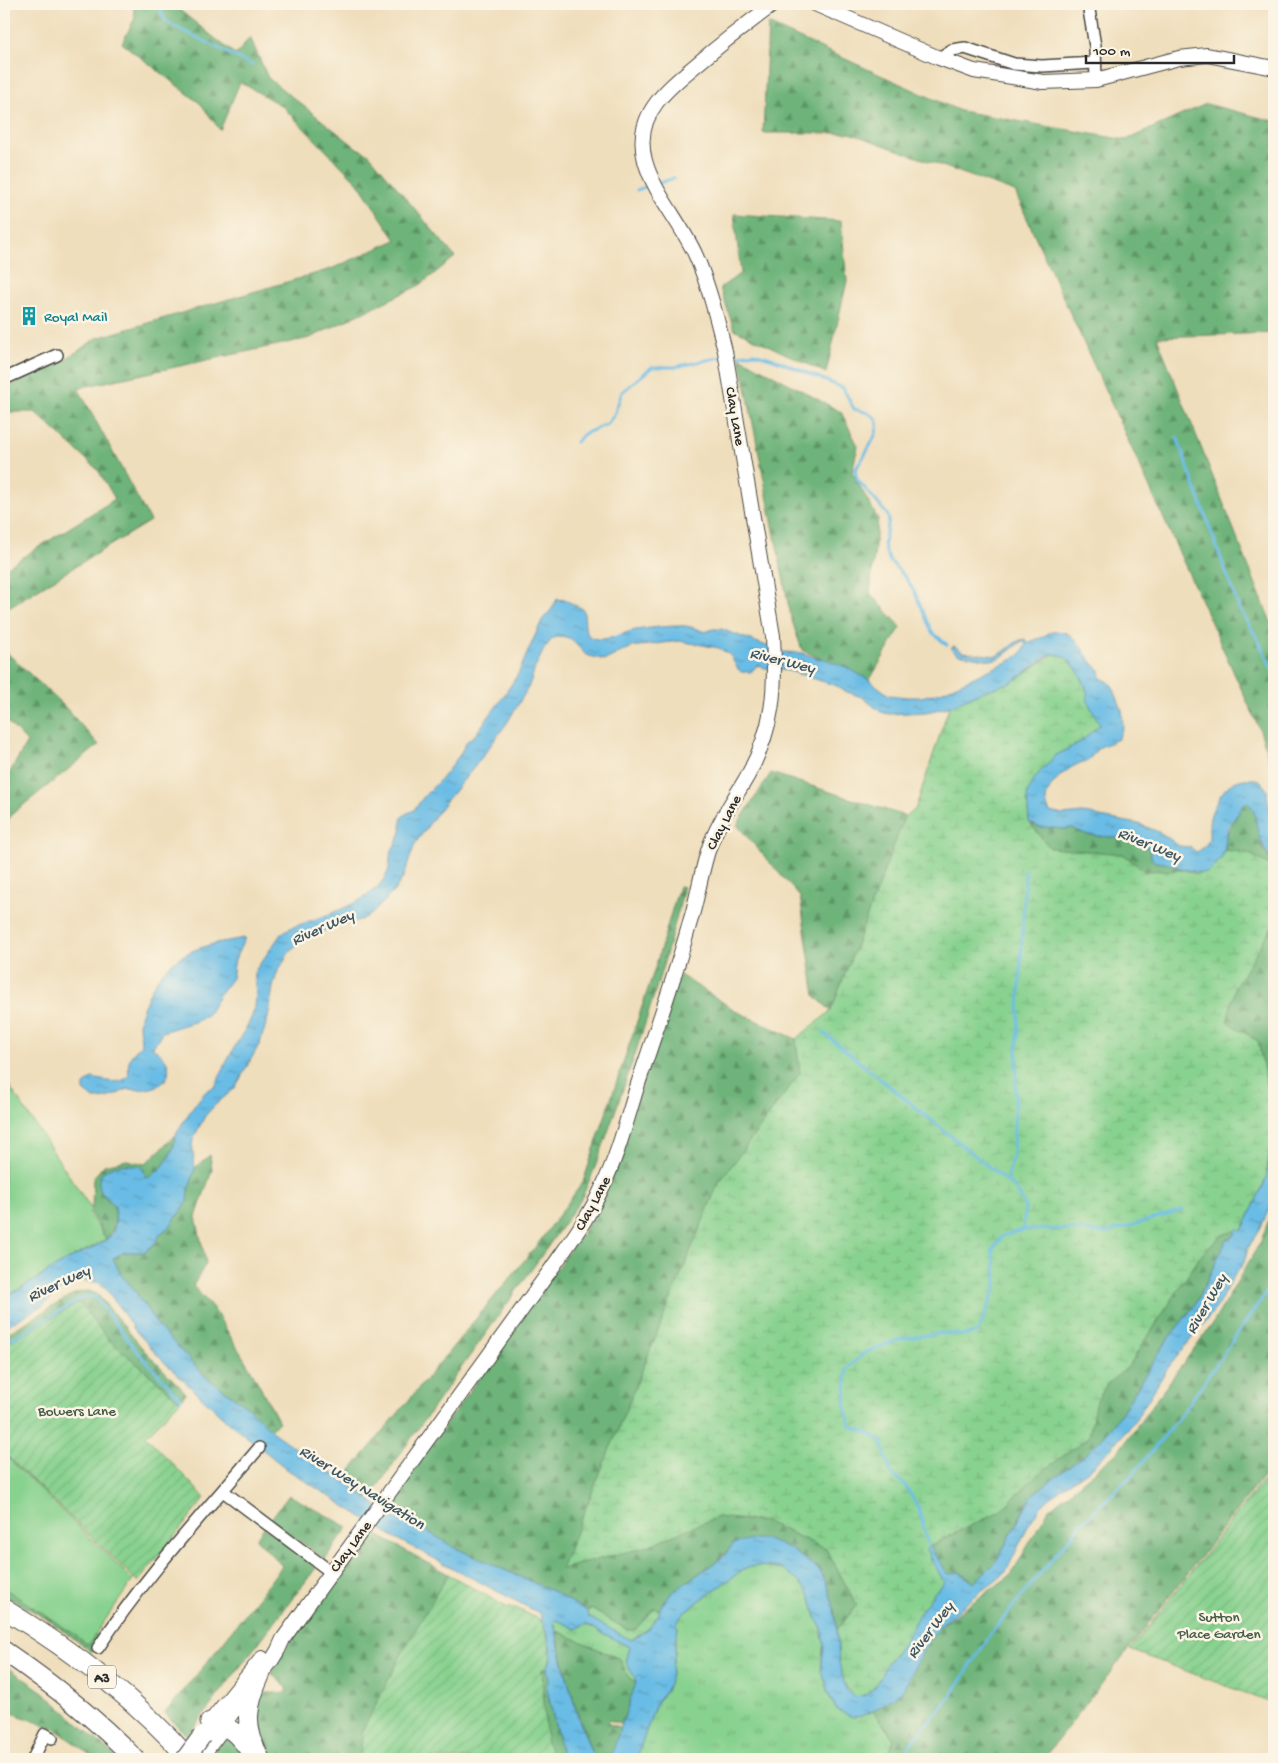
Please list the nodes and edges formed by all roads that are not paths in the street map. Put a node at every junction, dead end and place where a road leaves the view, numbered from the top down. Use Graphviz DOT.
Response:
graph roads {
  1 [pos="815,4"];
  2 [pos="1088,4"];
  3 [pos="765,6"];
  4 [pos="939,58"];
  5 [pos="1094,63"];
  6 [pos="1274,68"];
  7 [pos="1096,80"];
  8 [pos="56,355"];
  9 [pos="4,379"];
  10 [pos="259,1448"];
  11 [pos="223,1491"];
  12 [pos="331,1572"];
  13 [pos="4,1609"];
  14 [pos="283,1639"];
  15 [pos="98,1648"];
  16 [pos="4,1651"];
  17 [pos="261,1673"];
  18 [pos="211,1731"];
  19 [pos="52,1738"];
  20 [pos="33,1759"];
  21 [pos="135,1759"];
  22 [pos="187,1759"];
  23 [pos="197,1759"];
  24 [pos="259,1759"];
  1 -- 4 [label="street"];
  2 -- 5 [label="street"];
  3 -- 12 [label="street, Clay Lane"];
  4 -- 5 [label="street"];
  4 -- 7 [label="street"];
  5 -- 7 [label="street"];
  6 -- 7 [label="street"];
  8 -- 9 [label="street"];
  10 -- 11 [label="street"];
  11 -- 12 [label="street"];
  11 -- 15 [label="street"];
  12 -- 14 [label="street, Clay Lane"];
  13 -- 22 [label="highway, A3"];
  14 -- 17 [label="street, Clay Lane"];
  14 -- 18 [label="street, Clay Lane"];
  16 -- 21 [label="highway, A3"];
  17 -- 18 [label="street, Clay Lane"];
  17 -- 24 [label="highway"];
  18 -- 22 [label="main road, Clay Lane, bridge"];
  18 -- 23 [label="main road, Clay Lane"];
  18 -- 24 [label="highway"];
  19 -- 20 [label="street"];
}
